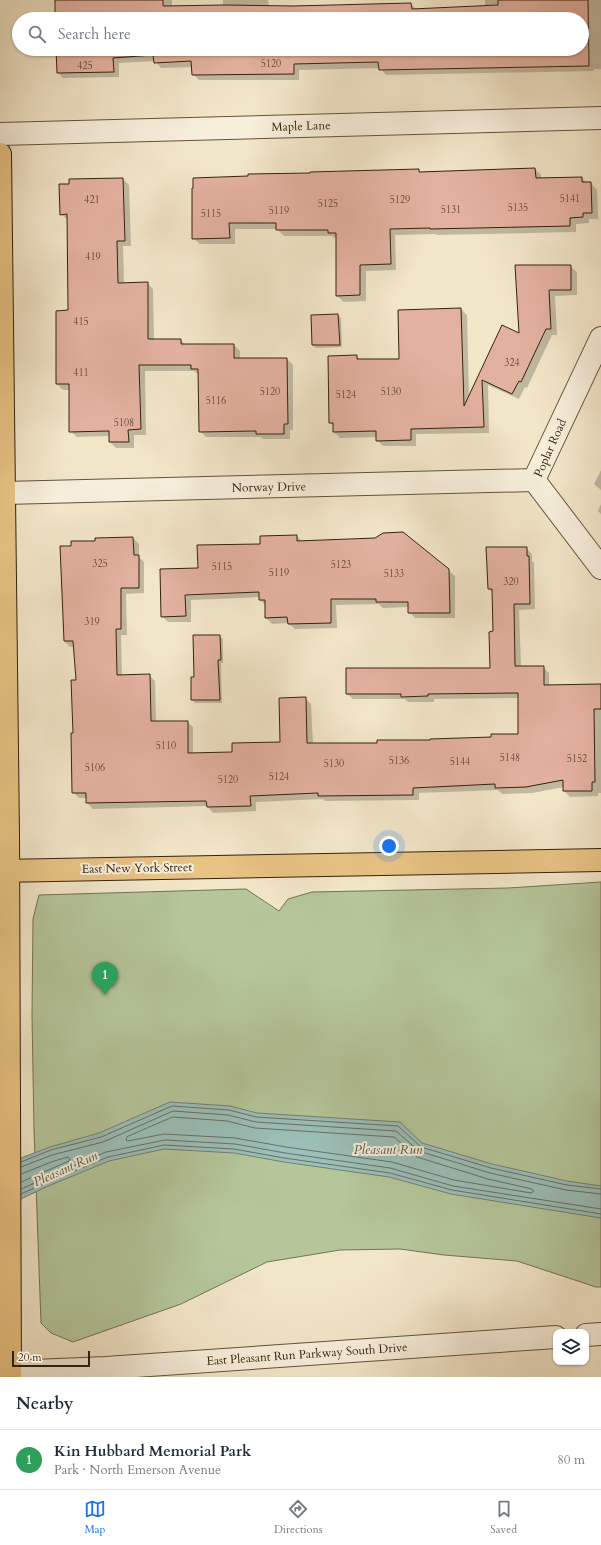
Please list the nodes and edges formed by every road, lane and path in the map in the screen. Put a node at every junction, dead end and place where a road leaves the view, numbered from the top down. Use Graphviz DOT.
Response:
graph roads {
  1 [pos="601,118"];
  2 [pos="0,134"];
  3 [pos="0,154"];
  4 [pos="601,338"];
  5 [pos="534,480"];
  6 [pos="4,494"];
  7 [pos="601,568"];
  8 [pos="601,860"];
  9 [pos="4,871"];
  10 [pos="5,1055"];
  11 [pos="601,1334"];
  12 [pos="589,1335"];
  13 [pos="553,1337"];
  14 [pos="10,1375"];
  1 -- 2 [label="street, Maple Lane"];
  3 -- 6 [label="main road"];
  4 -- 5 [label="street, Poplar Road"];
  5 -- 6 [label="street, Norway Drive"];
  5 -- 7 [label="street, Poplar Road"];
  6 -- 9 [label="main road"];
  8 -- 9 [label="main road, East New York Street"];
  9 -- 10 [label="main road"];
  10 -- 14 [label="main road"];
  11 -- 12 [label="street"];
  13 -- 14 [label="street, East Pleasant Run Parkway South Drive"];
}
